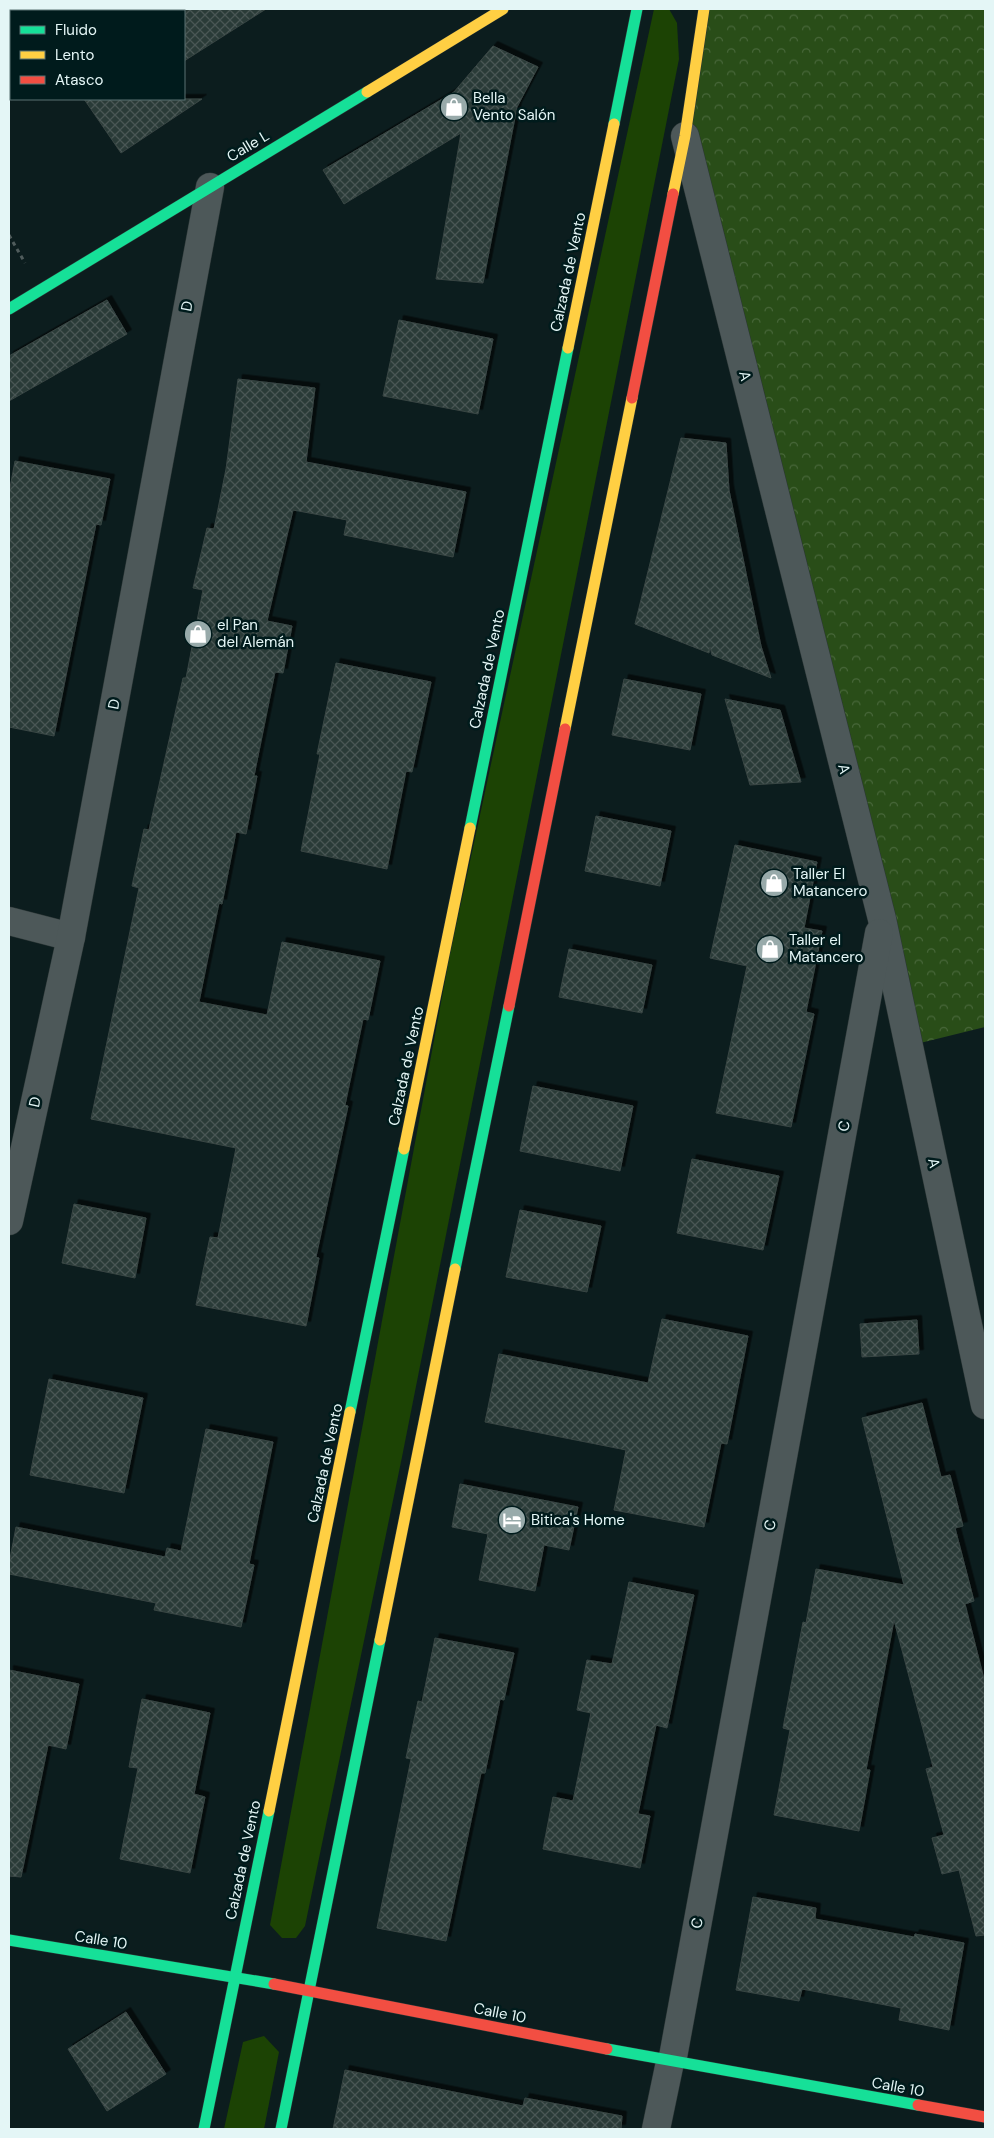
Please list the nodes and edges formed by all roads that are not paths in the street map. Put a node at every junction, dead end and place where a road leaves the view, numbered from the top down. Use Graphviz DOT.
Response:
graph roads {
  1 [pos="503,9"];
  2 [pos="637,9"];
  3 [pos="704,9"];
  4 [pos="685,136"];
  5 [pos="210,187"];
  6 [pos="9,309"];
  7 [pos="882,919"];
  8 [pos="9,920"];
  9 [pos="71,937"];
  10 [pos="9,1220"];
  11 [pos="985,1405"];
  12 [pos="9,1940"];
  13 [pos="235,1976"];
  14 [pos="310,1990"];
  15 [pos="670,2062"];
  16 [pos="985,2117"];
  17 [pos="204,2129"];
  18 [pos="281,2129"];
  19 [pos="656,2129"];
  1 -- 5 [label="main road, Calle L"];
  2 -- 13 [label="main road, Calzada de Vento"];
  3 -- 4 [label="main road"];
  4 -- 7 [label="street, A"];
  4 -- 14 [label="main road"];
  5 -- 6 [label="main road, Calle L"];
  5 -- 9 [label="street, D"];
  7 -- 11 [label="street, A"];
  7 -- 15 [label="street, C"];
  8 -- 9 [label="street"];
  9 -- 10 [label="street, D"];
  12 -- 13 [label="main road, Calle 10"];
  13 -- 14 [label="main road, Calle 10"];
  13 -- 17 [label="main road, Calzada de Vento"];
  14 -- 15 [label="main road, Calle 10"];
  14 -- 18 [label="main road"];
  15 -- 16 [label="main road, Calle 10"];
  15 -- 19 [label="street, C"];
}
